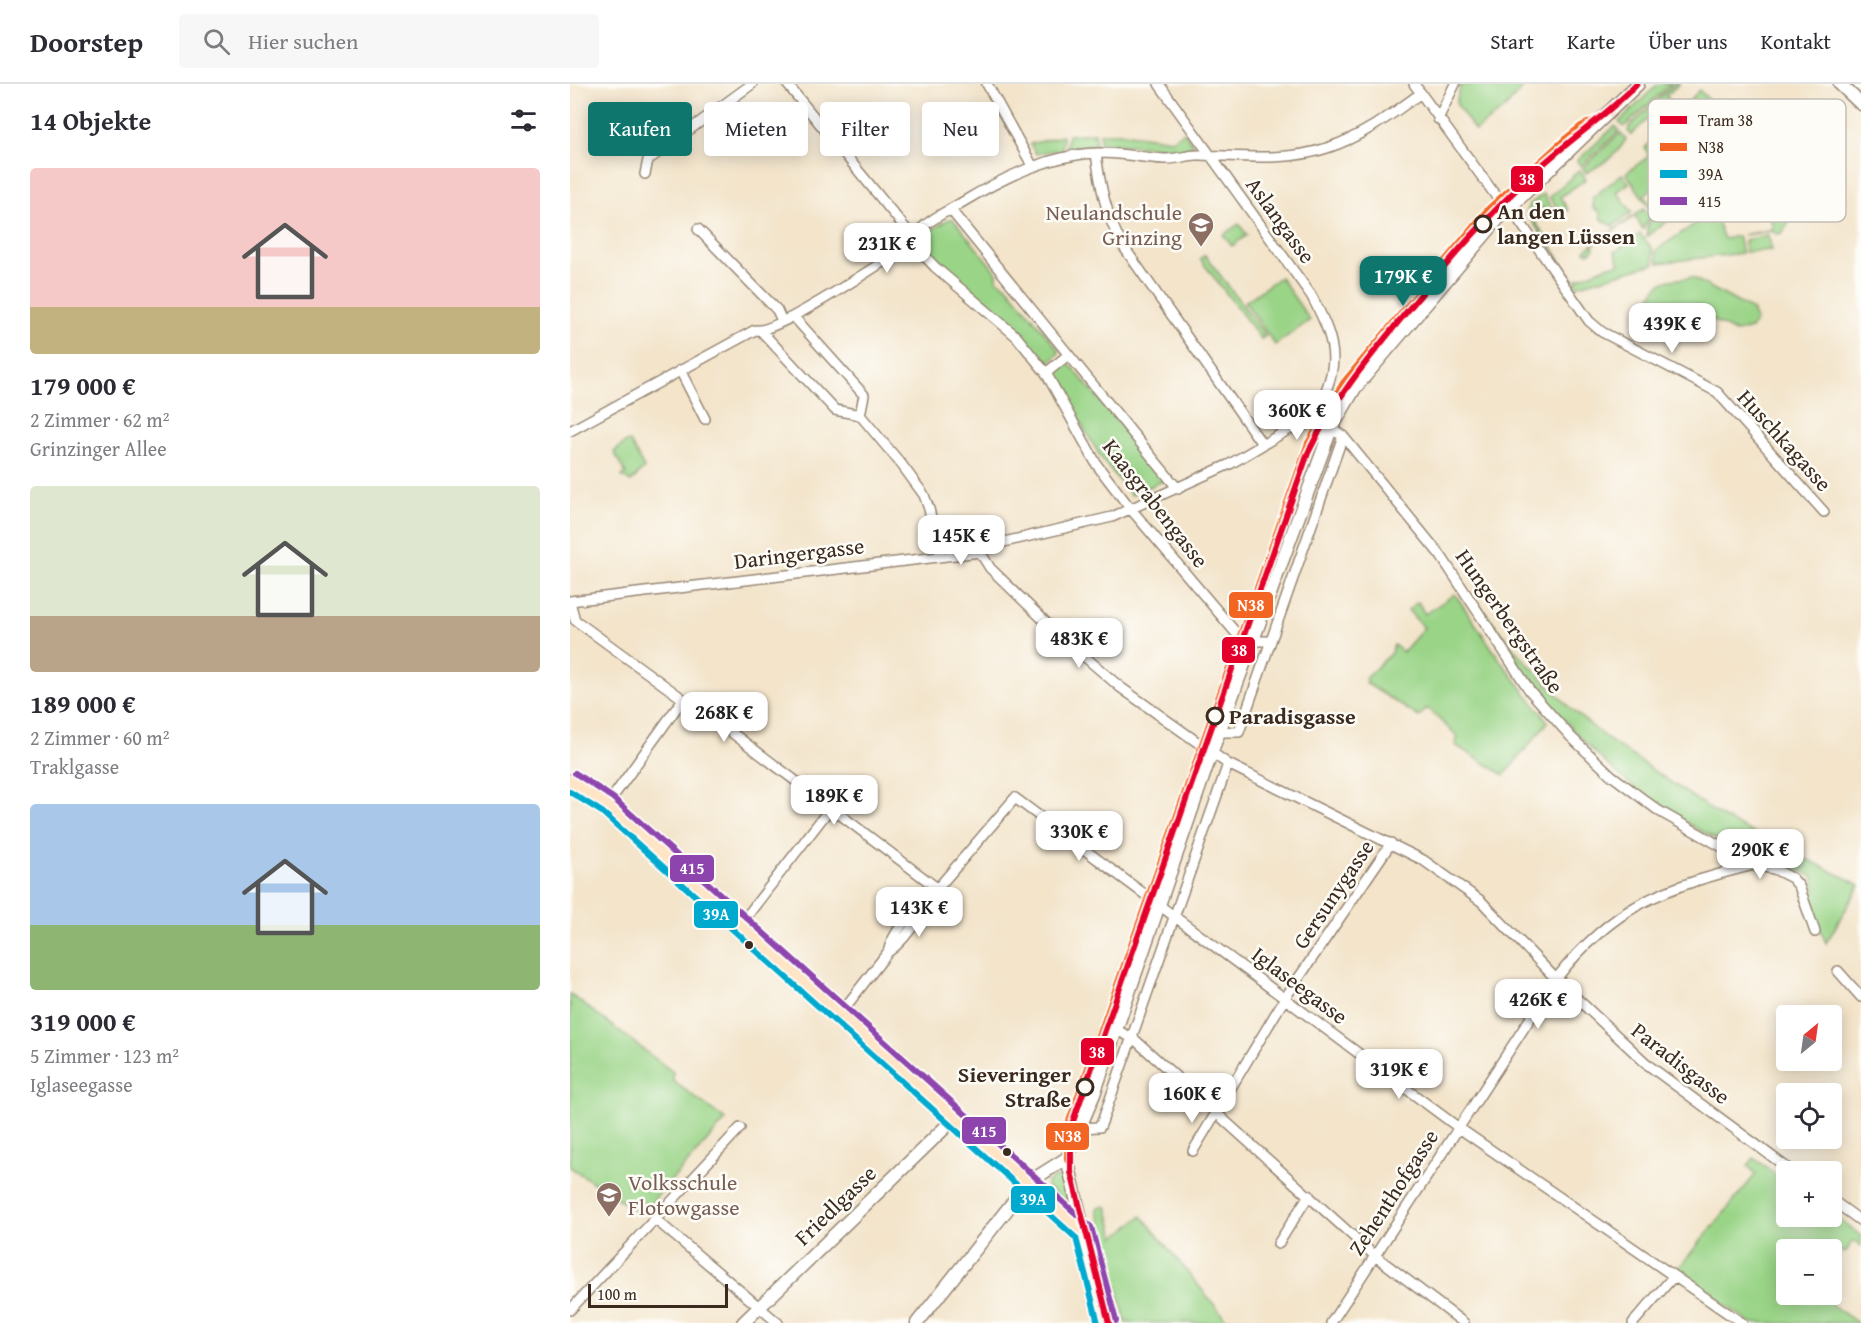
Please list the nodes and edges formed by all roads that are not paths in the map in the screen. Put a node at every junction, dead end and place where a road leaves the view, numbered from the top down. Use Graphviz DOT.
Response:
graph roads {
  1 [pos="752,84"];
  2 [pos="787,84"];
  3 [pos="987,84"];
  4 [pos="1159,84"];
  5 [pos="1414,84"];
  6 [pos="1455,84"];
  7 [pos="1638,84"];
  8 [pos="1840,84"];
  9 [pos="1421,93"];
  10 [pos="1861,104"];
  11 [pos="1438,119"];
  12 [pos="1096,153"];
  13 [pos="1211,156"];
  14 [pos="1033,167"];
  15 [pos="645,174"];
  16 [pos="1508,208"];
  17 [pos="950,209"];
  18 [pos="698,229"];
  19 [pos="912,238"];
  20 [pos="794,317"];
  21 [pos="782,321"];
  22 [pos="762,332"];
  23 [pos="1068,355"];
  24 [pos="680,370"];
  25 [pos="1046,373"];
  26 [pos="860,415"];
  27 [pos="705,419"];
  28 [pos="1309,424"];
  29 [pos="1330,429"];
  30 [pos="570,431"];
  31 [pos="1343,436"];
  32 [pos="1263,444"];
  33 [pos="1178,489"];
  34 [pos="1130,508"];
  35 [pos="1824,512"];
  36 [pos="980,552"];
  37 [pos="940,555"];
  38 [pos="570,602"];
  39 [pos="1271,640"];
  40 [pos="1253,641"];
  41 [pos="683,699"];
  42 [pos="1219,732"];
  43 [pos="1212,752"];
  44 [pos="1228,764"];
  45 [pos="570,781"];
  46 [pos="607,805"];
  47 [pos="831,807"];
  48 [pos="1391,843"];
  49 [pos="1754,865"];
  50 [pos="937,888"];
  51 [pos="1160,904"];
  52 [pos="1175,916"];
  53 [pos="740,925"];
  54 [pos="1815,932"];
  55 [pos="1838,971"];
  56 [pos="1556,979"];
  57 [pos="1861,997"];
  58 [pos="1285,998"];
  59 [pos="840,1014"];
  60 [pos="1116,1030"];
  61 [pos="1133,1038"];
  62 [pos="1216,1111"];
  63 [pos="956,1117"];
  64 [pos="740,1128"];
  65 [pos="1079,1128"];
  66 [pos="1459,1128"];
  67 [pos="1193,1151"];
  68 [pos="1067,1158"];
  69 [pos="1777,1161"];
  70 [pos="1029,1182"];
  71 [pos="1309,1195"];
  72 [pos="1842,1207"];
  73 [pos="655,1219"];
  74 [pos="1861,1221"];
  75 [pos="1084,1233"];
  76 [pos="1278,1244"];
  77 [pos="1374,1255"];
  78 [pos="1673,1276"];
  79 [pos="760,1307"];
  80 [pos="570,1310"];
  81 [pos="743,1323"];
  82 [pos="778,1323"];
  83 [pos="917,1323"];
  84 [pos="1107,1323"];
  85 [pos="1331,1323"];
  86 [pos="1464,1323"];
  87 [pos="1633,1323"];
  88 [pos="1742,1323"];
  1 -- 15 [label="street"];
  2 -- 19 [label="street, Kaasgrabengasse"];
  3 -- 14 [label="street"];
  4 -- 13 [label="street, Aslangasse"];
  5 -- 9 [label="street"];
  6 -- 11 [label="street"];
  7 -- 16 [label="street"];
  8 -- 10 [label="street"];
  9 -- 11 [label="street"];
  9 -- 13 [label="street"];
  11 -- 16 [label="street"];
  12 -- 13 [label="street"];
  12 -- 14 [label="street"];
  12 -- 32 [label="street"];
  13 -- 28 [label="street, Aslangasse"];
  14 -- 17 [label="street"];
  16 -- 29 [label="street"];
  16 -- 35 [label="street, Huschkagasse"];
  17 -- 19 [label="street"];
  17 -- 23 [label="street, Kaasgrabengasse"];
  18 -- 21 [label="street"];
  19 -- 20 [label="street"];
  19 -- 25 [label="street, Kaasgrabengasse"];
  20 -- 21 [label="street"];
  20 -- 26 [label="street"];
  21 -- 22 [label="street"];
  22 -- 24 [label="street"];
  22 -- 26 [label="street"];
  23 -- 25 [label="street"];
  23 -- 33 [label="street, Kaasgrabengasse"];
  24 -- 27 [label="street"];
  24 -- 30 [label="street"];
  25 -- 34 [label="street, Kaasgrabengasse"];
  26 -- 37 [label="street"];
  28 -- 29 [label="street"];
  28 -- 32 [label="street, Daringergasse"];
  29 -- 31 [label="street, Hungerbergstraße"];
  29 -- 40 [label="street"];
  31 -- 39 [label="street"];
  31 -- 49 [label="street, Hungerbergstraße"];
  32 -- 33 [label="street, Daringergasse"];
  33 -- 34 [label="street, Daringergasse"];
  34 -- 36 [label="street, Daringergasse"];
  34 -- 40 [label="street, Kaasgrabengasse"];
  36 -- 37 [label="street, Daringergasse"];
  36 -- 43 [label="street, Paradisgasse"];
  37 -- 38 [label="street, Daringergasse"];
  38 -- 41 [label="street"];
  39 -- 40 [label="street"];
  39 -- 42 [label="street"];
  40 -- 42 [label="street"];
  41 -- 46 [label="street"];
  41 -- 47 [label="street"];
  42 -- 43 [label="street"];
  43 -- 44 [label="street, Paradisgasse"];
  43 -- 51 [label="street"];
  44 -- 48 [label="street, Paradisgasse"];
  44 -- 52 [label="street"];
  45 -- 46 [label="main road"];
  46 -- 53 [label="main road"];
  47 -- 50 [label="street"];
  47 -- 53 [label="street"];
  48 -- 56 [label="street, Paradisgasse"];
  48 -- 58 [label="street, Gersunygasse"];
  49 -- 54 [label="street, Hungerbergstraße"];
  49 -- 56 [label="street, Zehenthofgasse"];
  50 -- 51 [label="street, Iglaseegasse"];
  50 -- 59 [label="street"];
  51 -- 52 [label="street, Iglaseegasse"];
  51 -- 60 [label="street"];
  52 -- 58 [label="street, Iglaseegasse"];
  52 -- 61 [label="street"];
  53 -- 59 [label="main road"];
  55 -- 57 [label="street"];
  56 -- 66 [label="street, Zehenthofgasse"];
  56 -- 69 [label="street, Paradisgasse"];
  58 -- 62 [label="street, Gersunygasse"];
  58 -- 66 [label="street, Iglaseegasse"];
  59 -- 63 [label="main road"];
  60 -- 61 [label="street"];
  60 -- 65 [label="street"];
  61 -- 62 [label="street"];
  61 -- 65 [label="street"];
  62 -- 67 [label="street, Gersunygasse"];
  62 -- 71 [label="street"];
  63 -- 70 [label="main road"];
  63 -- 79 [label="street, Friedlgasse"];
  64 -- 73 [label="street"];
  65 -- 68 [label="street"];
  66 -- 77 [label="street, Zehenthofgasse"];
  66 -- 78 [label="street, Iglaseegasse"];
  68 -- 70 [label="street"];
  68 -- 75 [label="street"];
  70 -- 75 [label="main road"];
  70 -- 83 [label="street"];
  71 -- 76 [label="street"];
  71 -- 77 [label="street"];
  72 -- 74 [label="street"];
  73 -- 79 [label="street"];
  73 -- 80 [label="street"];
  75 -- 84 [label="main road"];
  77 -- 85 [label="street, Zehenthofgasse"];
  77 -- 86 [label="street"];
  78 -- 87 [label="street"];
  78 -- 88 [label="street, Iglaseegasse"];
  79 -- 81 [label="street, Friedlgasse"];
  79 -- 82 [label="street"];
}
